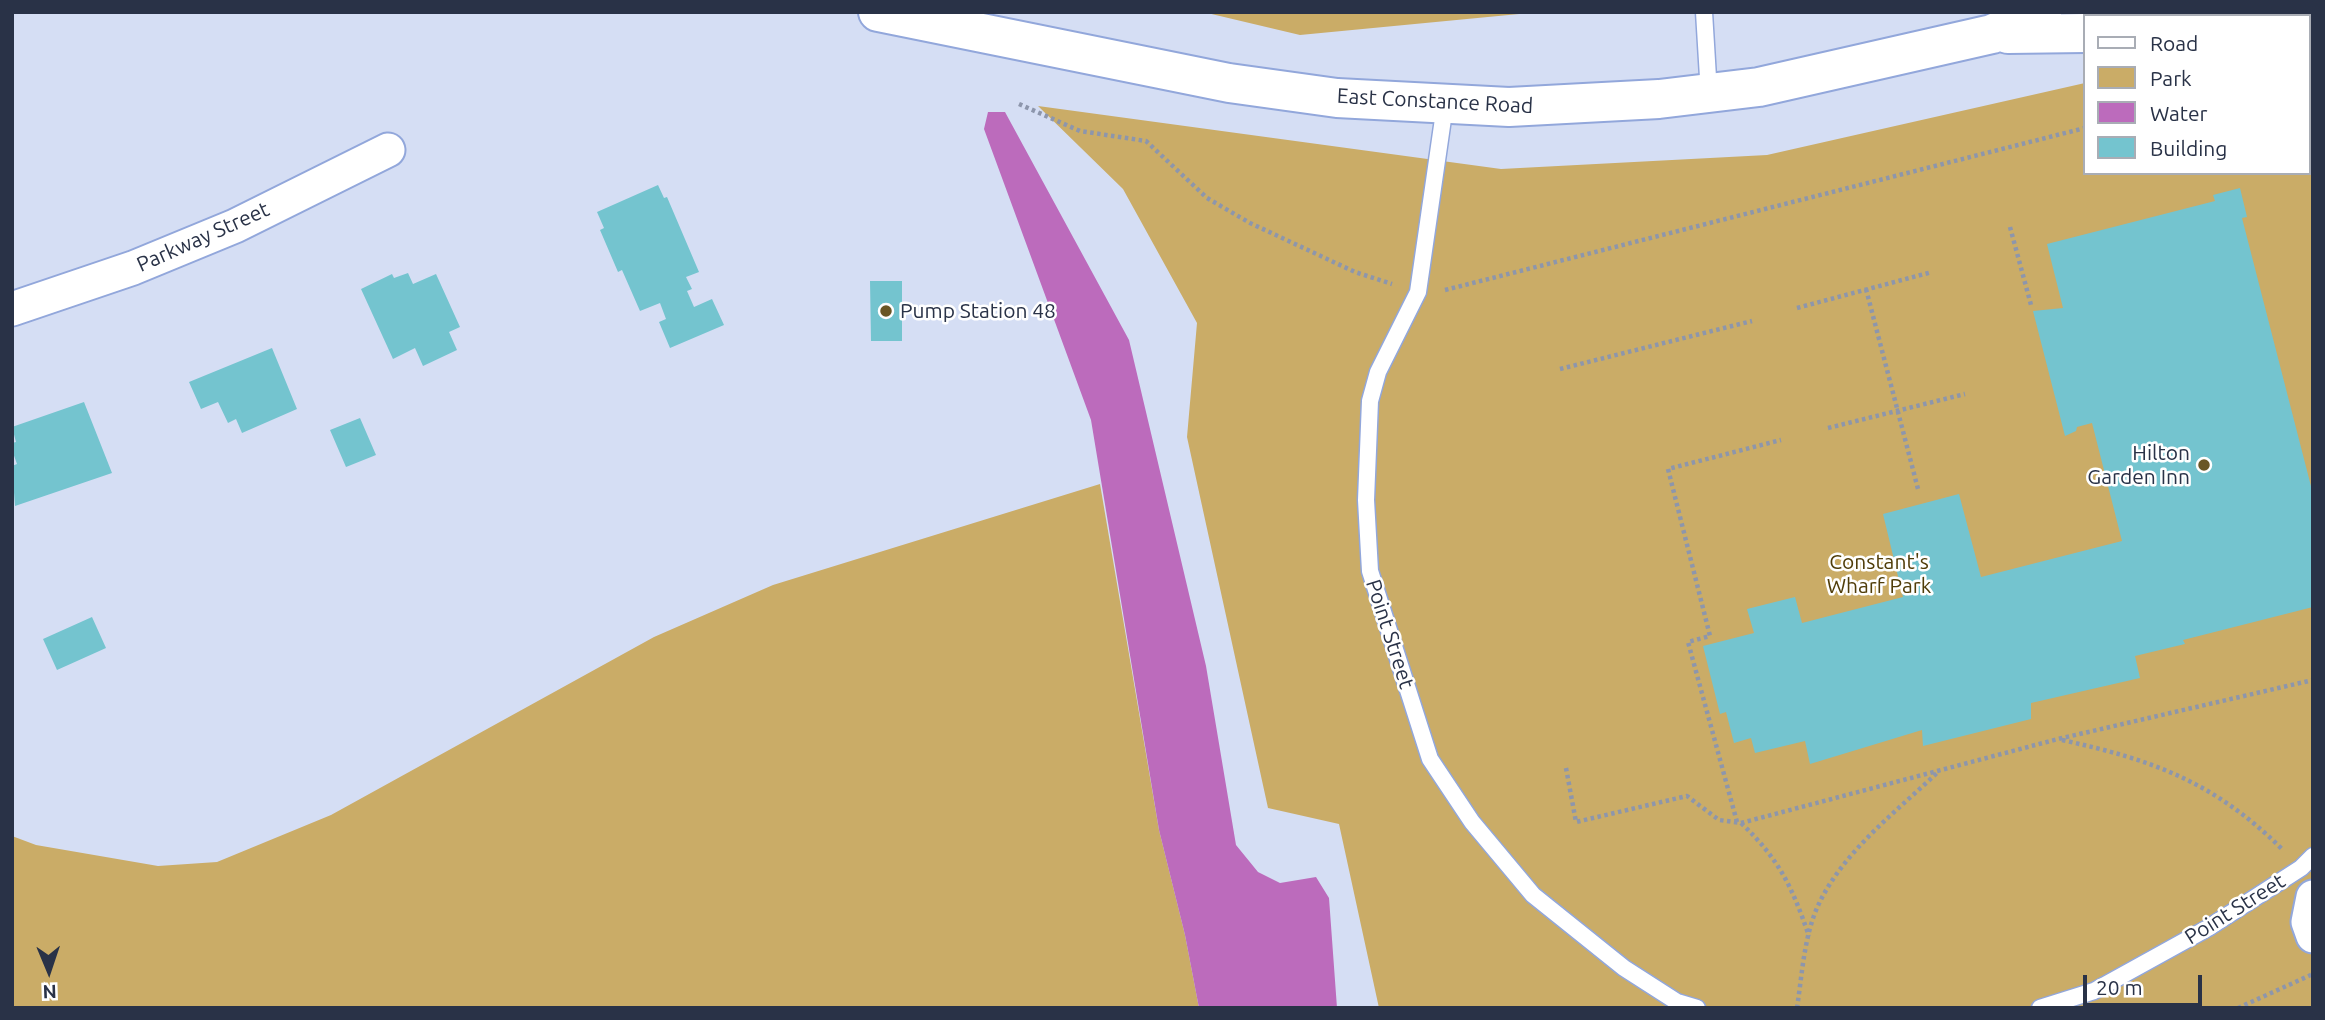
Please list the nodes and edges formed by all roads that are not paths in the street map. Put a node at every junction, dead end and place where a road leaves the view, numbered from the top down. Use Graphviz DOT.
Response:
graph roads {
  1 [pos="878,12"];
  2 [pos="1704,12"];
  3 [pos="2042,12"];
  4 [pos="2084,33"];
  5 [pos="1992,34"];
  6 [pos="1709,94"];
  7 [pos="1445,105"];
  8 [pos="388,150"];
  9 [pos="12,309"];
  10 [pos="2313,856"];
  11 [pos="2307,883"];
  12 [pos="2313,936"];
  13 [pos="1697,1008"];
  14 [pos="2040,1008"];
  1 -- 7 [label="main road, East Constance Road"];
  2 -- 6 [label="lane"];
  3 -- 5 [label="main road, East Constance Road"];
  4 -- 5 [label="main road, East Constance Road"];
  5 -- 6 [label="main road, East Constance Road"];
  6 -- 7 [label="main road, East Constance Road"];
  7 -- 13 [label="lane, Point Street"];
  8 -- 9 [label="street, Parkway Street"];
  10 -- 11 [label="lane, Point Street"];
  11 -- 12 [label="street"];
  11 -- 14 [label="lane, Point Street"];
}
